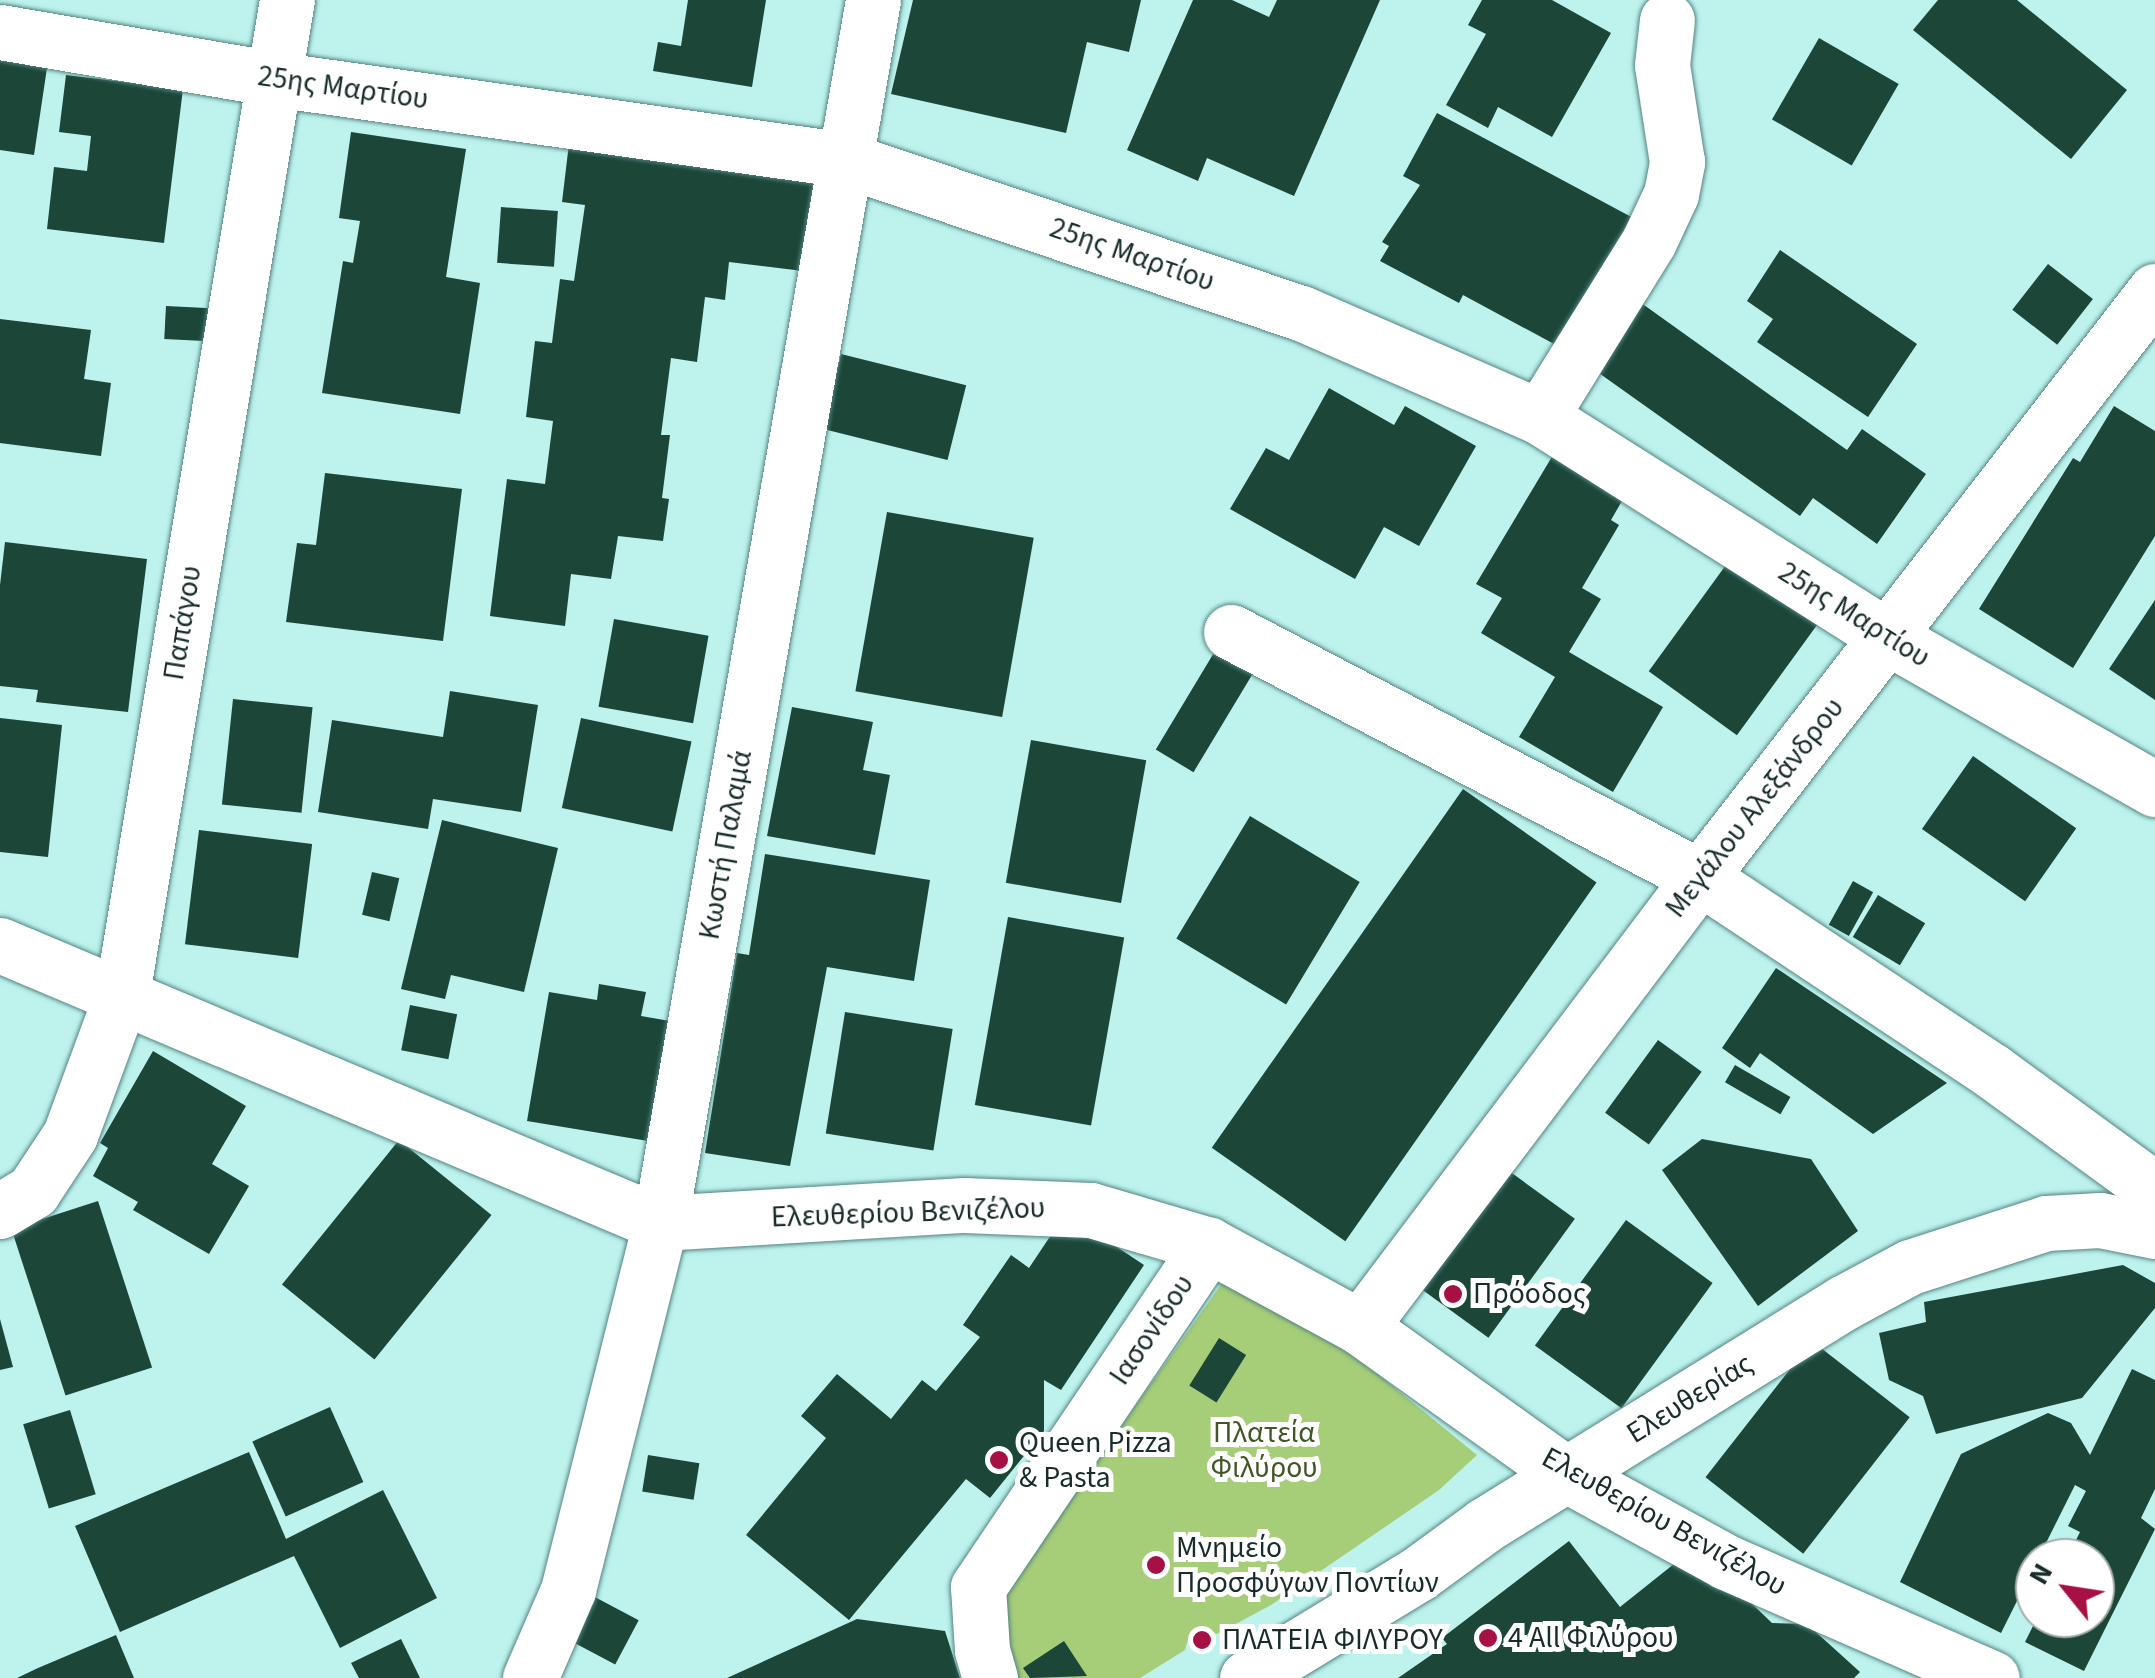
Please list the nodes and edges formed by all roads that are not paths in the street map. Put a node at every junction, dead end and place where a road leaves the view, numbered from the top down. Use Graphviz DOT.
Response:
graph roads {
  1 [pos="287,0"];
  2 [pos="872,0"];
  3 [pos="1667,20"];
  4 [pos="0,32"];
  5 [pos="274,79"];
  6 [pos="846,160"];
  7 [pos="2155,291"];
  8 [pos="1540,417"];
  9 [pos="1231,632"];
  10 [pos="1888,638"];
  11 [pos="2155,789"];
  12 [pos="1700,877"];
  13 [pos="0,945"];
  14 [pos="122,994"];
  15 [pos="2150,1211"];
  16 [pos="0,1212"];
  17 [pos="660,1223"];
  18 [pos="1209,1246"];
  19 [pos="1360,1327"];
  20 [pos="1569,1476"];
  21 [pos="530,1678"];
  22 [pos="990,1678"];
  23 [pos="1248,1678"];
  24 [pos="1992,1678"];
  1 -- 5 [label="street, Παπάγου"];
  2 -- 6 [label="street, Κωστή Παλαμά"];
  3 -- 8 [label="street"];
  4 -- 5 [label="street, 25ης Μαρτίου"];
  5 -- 6 [label="street, 25ης Μαρτίου"];
  5 -- 14 [label="street, Παπάγου"];
  6 -- 8 [label="street, 25ης Μαρτίου"];
  6 -- 17 [label="street, Κωστή Παλαμά"];
  7 -- 10 [label="street, Μεγάλου Αλεξάνδρου"];
  8 -- 10 [label="street, 25ης Μαρτίου"];
  9 -- 12 [label="street"];
  10 -- 11 [label="street, 25ης Μαρτίου"];
  10 -- 12 [label="street, Μεγάλου Αλεξάνδρου"];
  12 -- 15 [label="street"];
  12 -- 19 [label="street, Μεγάλου Αλεξάνδρου"];
  13 -- 14 [label="street, Ελευθερίου Βενιζέλου"];
  14 -- 16 [label="street, Παπάγου"];
  14 -- 17 [label="street, Ελευθερίου Βενιζέλου"];
  15 -- 20 [label="street, Ελευθερίας"];
  17 -- 18 [label="street, Ελευθερίου Βενιζέλου"];
  17 -- 21 [label="street, Κωστή Παλαμά"];
  18 -- 19 [label="street, Ελευθερίου Βενιζέλου"];
  18 -- 22 [label="street, Ιασονίδου"];
  19 -- 20 [label="street, Ελευθερίου Βενιζέλου"];
  20 -- 23 [label="street, Ελευθερίας"];
  20 -- 24 [label="street, Ελευθερίου Βενιζέλου"];
}
